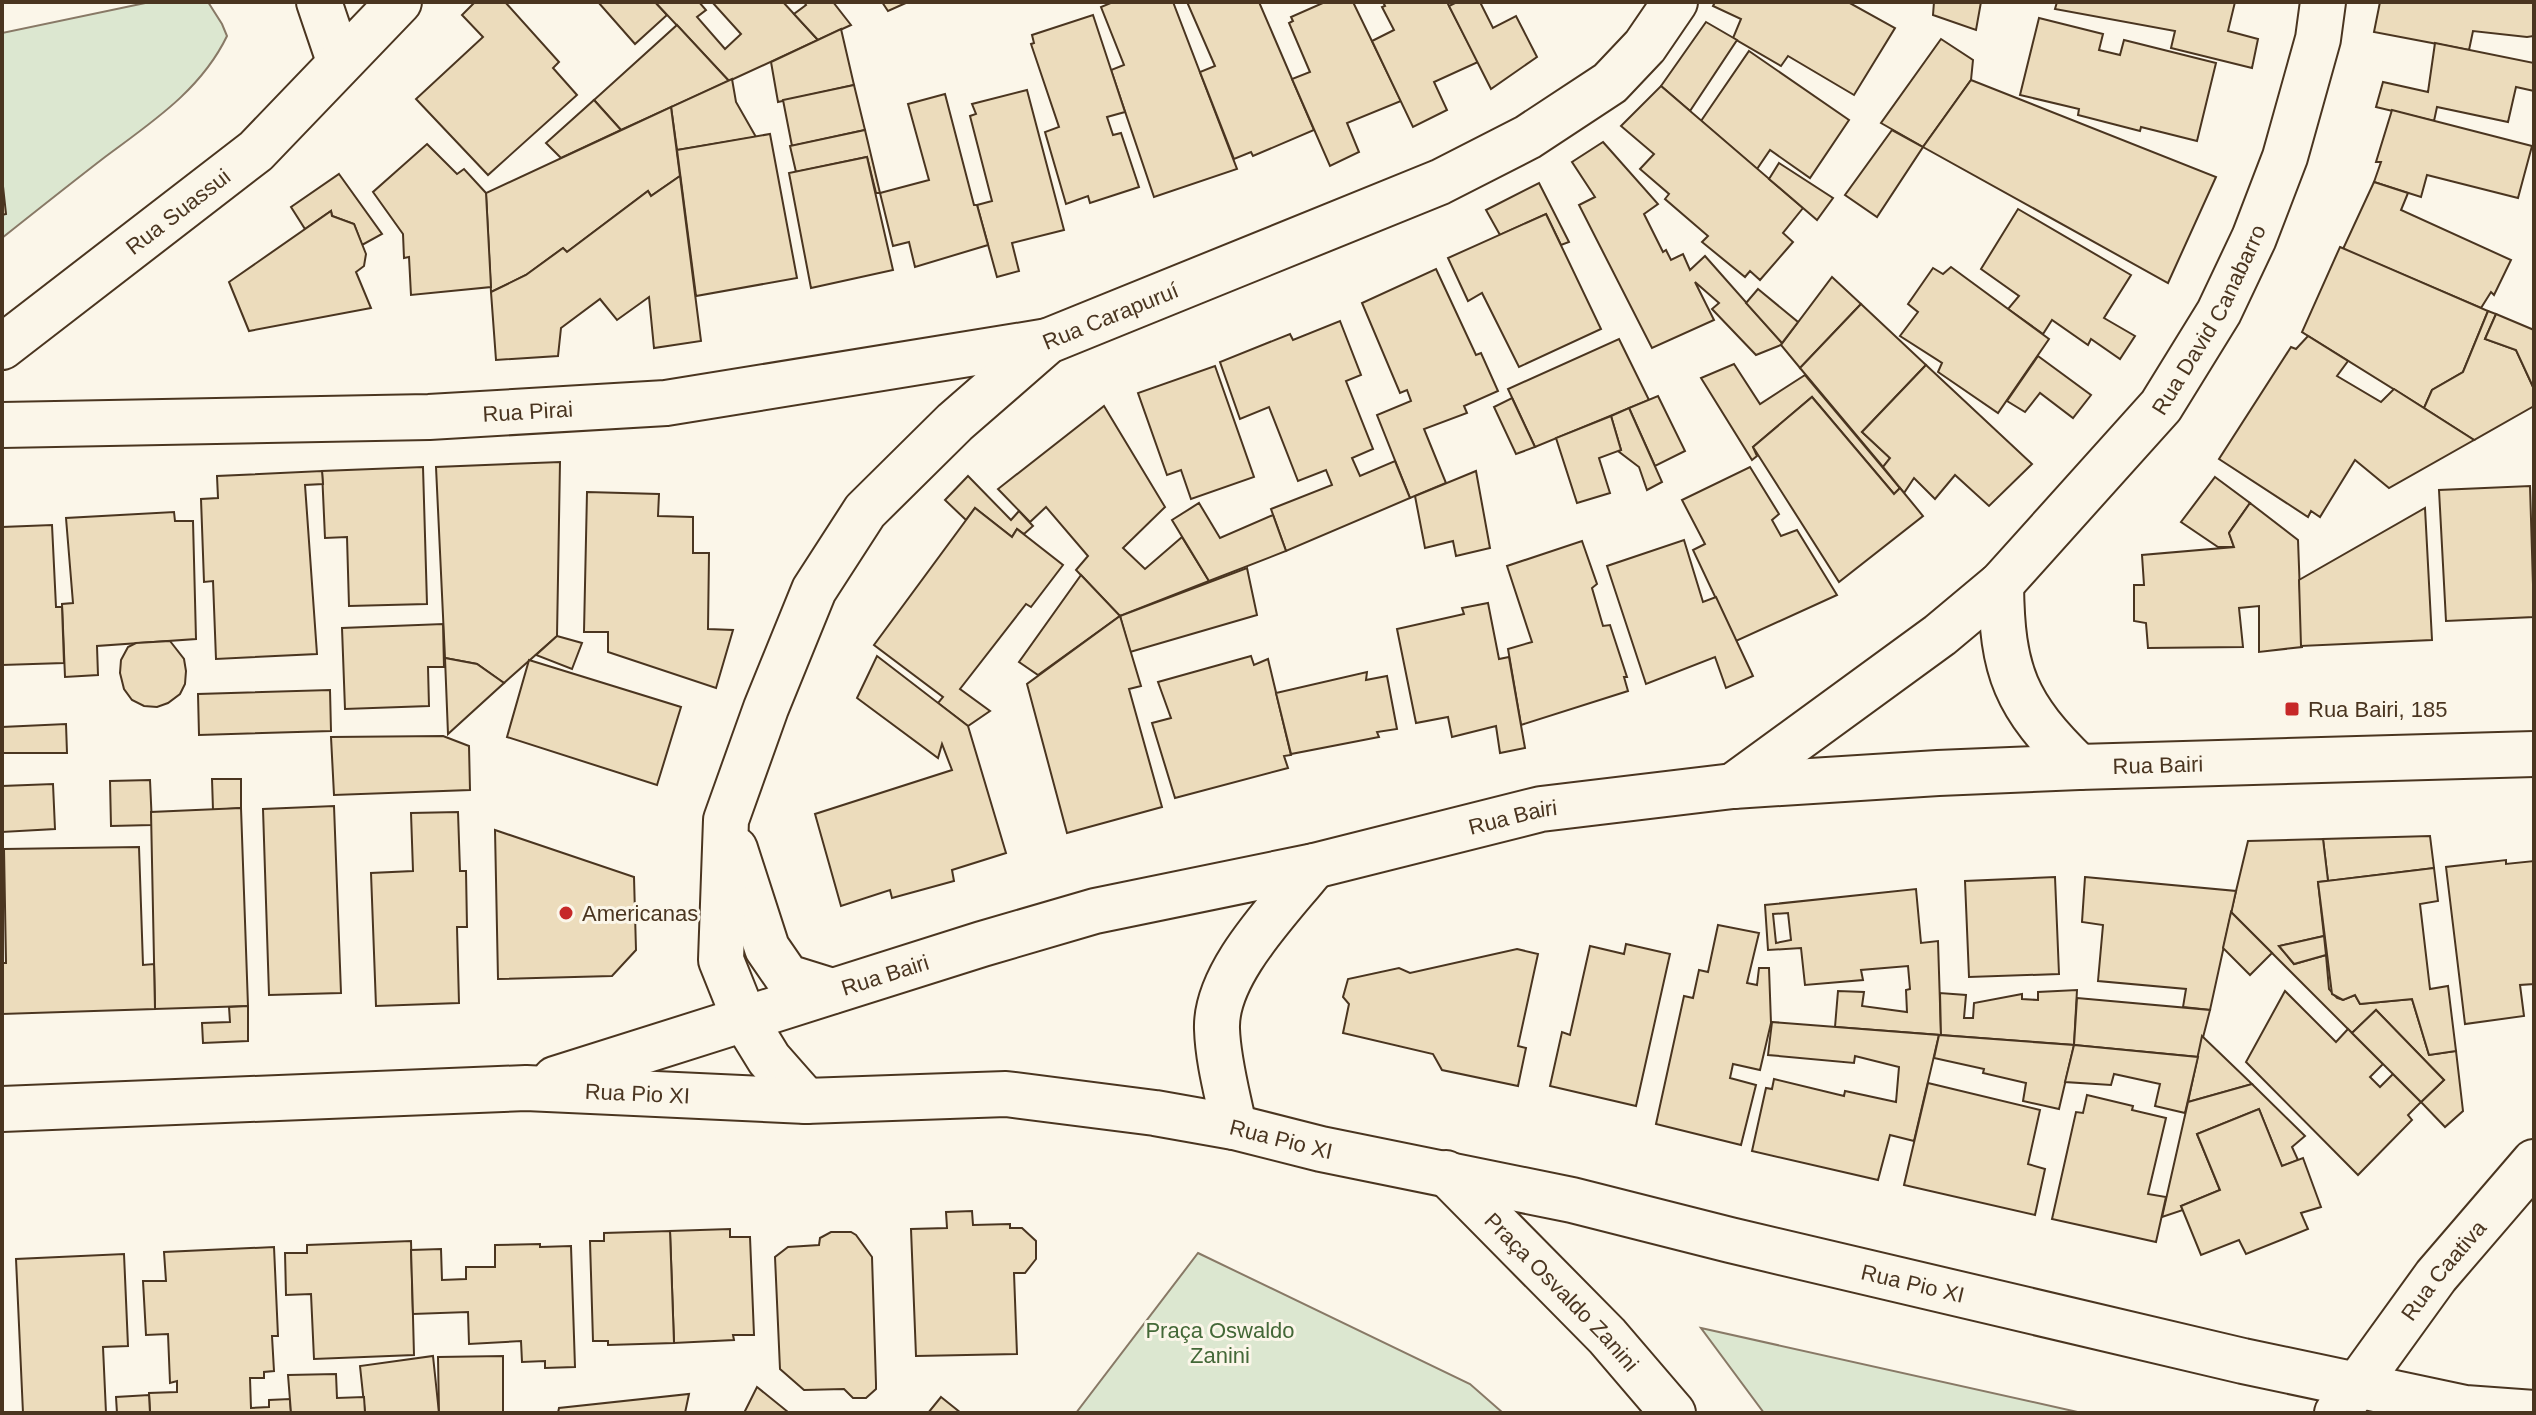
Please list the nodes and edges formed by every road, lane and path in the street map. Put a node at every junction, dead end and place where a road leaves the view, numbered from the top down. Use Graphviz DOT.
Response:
graph roads {
  1 [pos="319,2"];
  2 [pos="399,2"];
  3 [pos="1675,2"];
  4 [pos="2323,2"];
  5 [pos="339,61"];
  6 [pos="1048,341"];
  7 [pos="2,347"];
  8 [pos="2,425"];
  9 [pos="2001,584"];
  10 [pos="2534,754"];
  11 [pos="2079,767"];
  12 [pos="1733,786"];
  13 [pos="726,820"];
  14 [pos="1314,866"];
  15 [pos="832,991"];
  16 [pos="745,1020"];
  17 [pos="526,1088"];
  18 [pos="806,1101"];
  19 [pos="2,1109"];
  20 [pos="1234,1127"];
  21 [pos="2534,1162"];
  22 [pos="1446,1173"];
  23 [pos="2351,1403"];
  24 [pos="2463,1410"];
  25 [pos="1673,1413"];
  26 [pos="2534,1413"];
  1 -- 5 [label="street"];
  2 -- 5 [label="street, Rua Suassui"];
  3 -- 6 [label="street, Rua Carapuruí"];
  4 -- 9 [label="street, Rua David Canabarro"];
  5 -- 7 [label="street, Rua Suassui"];
  6 -- 8 [label="street, Rua Pirai"];
  6 -- 13 [label="street, Rua Carapuruí"];
  9 -- 11 [label="street"];
  9 -- 12 [label="street, Rua David Canabarro"];
  10 -- 11 [label="street, Rua Bairi"];
  11 -- 12 [label="street, Rua Bairi"];
  12 -- 14 [label="street, Rua Bairi"];
  13 -- 15 [label="street"];
  13 -- 16 [label="street, Rua Carapuruí"];
  14 -- 15 [label="street, Rua Bairi"];
  14 -- 20 [label="street"];
  15 -- 16 [label="street, Rua Bairi"];
  16 -- 17 [label="street, Rua Bairi"];
  16 -- 18 [label="street, Rua Carapuruí"];
  17 -- 18 [label="street, Rua Pio XI"];
  17 -- 19 [label="street, Rua Pio XI"];
  18 -- 20 [label="street, Rua Pio XI"];
  20 -- 22 [label="street, Rua Pio XI"];
  21 -- 23 [label="street, Rua Caativa"];
  22 -- 23 [label="street, Rua Pio XI"];
  22 -- 25 [label="street, Praça Osvaldo Zanini"];
  23 -- 24 [label="street, Rua Pio XI"];
  24 -- 26 [label="street, Rua Pio XI"];
}
